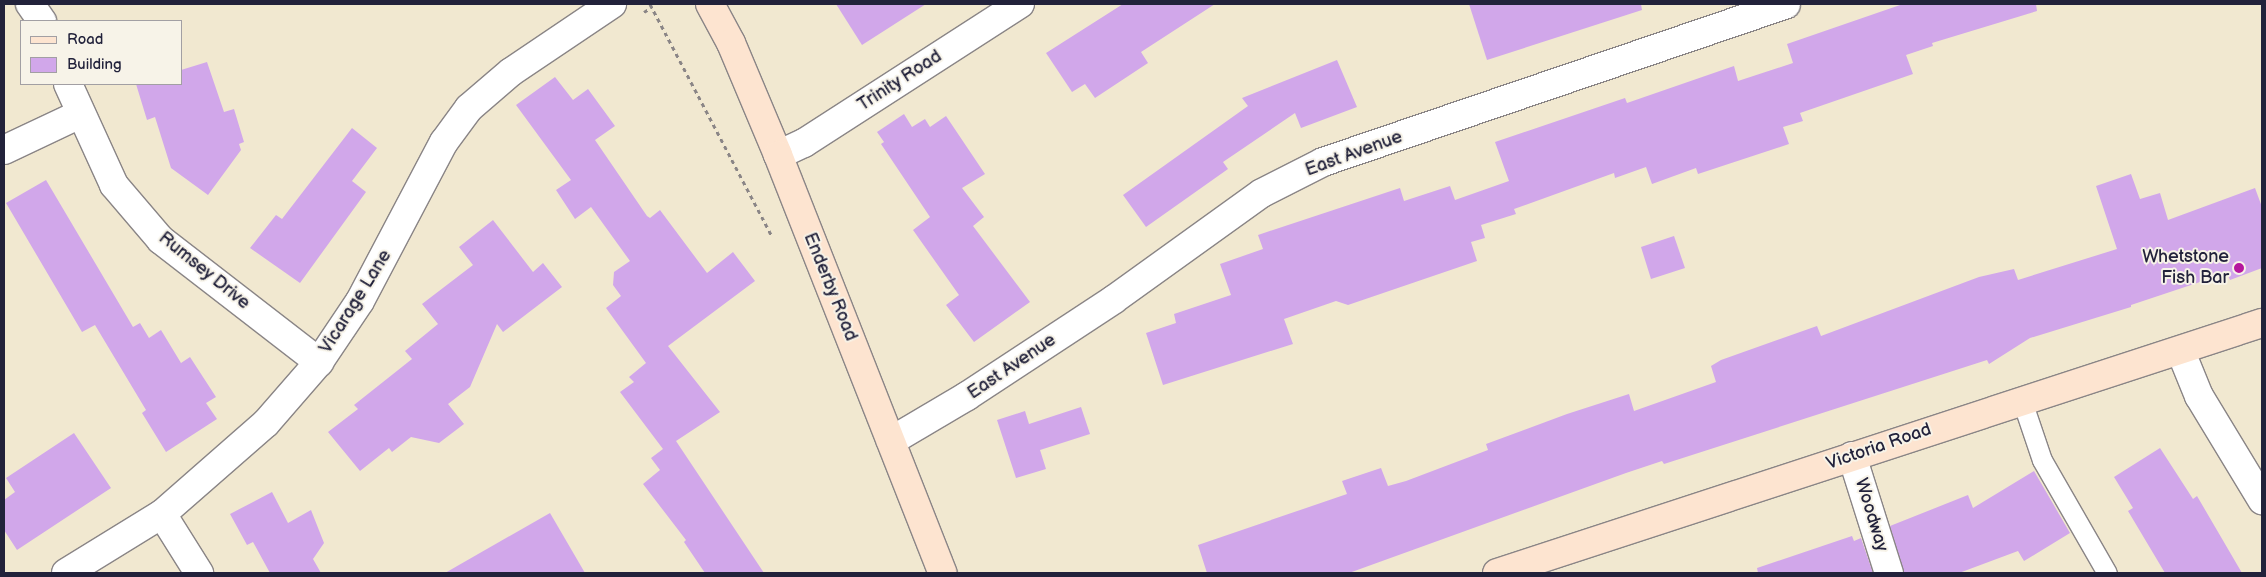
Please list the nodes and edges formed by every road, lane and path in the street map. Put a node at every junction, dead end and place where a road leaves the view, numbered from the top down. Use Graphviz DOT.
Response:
graph roads {
  1 [pos="30,4"];
  2 [pos="612,4"];
  3 [pos="650,4"];
  4 [pos="710,4"];
  5 [pos="1020,4"];
  6 [pos="1786,4"];
  7 [pos="41,20"];
  8 [pos="68,85"];
  9 [pos="80,114"];
  10 [pos="4,150"];
  11 [pos="778,155"];
  12 [pos="776,244"];
  13 [pos="2262,323"];
  14 [pos="2181,352"];
  15 [pos="319,362"];
  16 [pos="2022,401"];
  17 [pos="891,441"];
  18 [pos="1852,456"];
  19 [pos="2262,500"];
  20 [pos="162,514"];
  21 [pos="1531,567"];
  22 [pos="66,573"];
  23 [pos="199,573"];
  24 [pos="943,573"];
  25 [pos="1497,573"];
  26 [pos="1889,573"];
  27 [pos="2107,573"];
  1 -- 7 [label="street"];
  2 -- 15 [label="street, Vicarage Lane"];
  3 -- 12 [label="path"];
  4 -- 11 [label="street, Enderby Road"];
  5 -- 11 [label="street, Trinity Road"];
  6 -- 17 [label="street, East Avenue"];
  8 -- 9 [label="street, Rumsey Drive"];
  9 -- 10 [label="street"];
  9 -- 15 [label="street, Rumsey Drive"];
  11 -- 17 [label="street, Enderby Road"];
  13 -- 14 [label="street, Victoria Road"];
  14 -- 16 [label="street, Victoria Road"];
  14 -- 19 [label="street"];
  15 -- 20 [label="street, Vicarage Lane"];
  16 -- 18 [label="street, Victoria Road"];
  16 -- 27 [label="lane"];
  17 -- 24 [label="street, Enderby Road"];
  18 -- 21 [label="street, Victoria Road"];
  18 -- 26 [label="street, Woodway"];
  20 -- 22 [label="street, Vicarage Lane"];
  20 -- 23 [label="street"];
  21 -- 25 [label="street, Victoria Road"];
}
